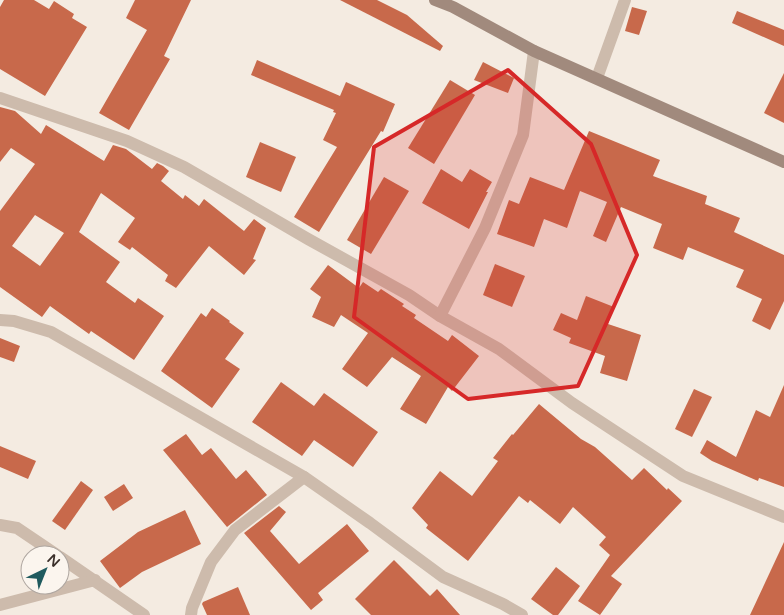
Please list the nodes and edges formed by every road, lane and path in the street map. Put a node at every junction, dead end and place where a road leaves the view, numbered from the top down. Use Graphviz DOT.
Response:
graph roads {
  1 [pos="436,0"];
  2 [pos="625,0"];
  3 [pos="454,3"];
  4 [pos="534,51"];
  5 [pos="597,78"];
  6 [pos="0,98"];
  7 [pos="784,162"];
  8 [pos="440,316"];
  9 [pos="0,320"];
  10 [pos="304,477"];
  11 [pos="784,517"];
  12 [pos="0,525"];
  13 [pos="42,545"];
  14 [pos="70,563"];
  15 [pos="95,580"];
  16 [pos="0,605"];
  17 [pos="144,615"];
  18 [pos="191,615"];
  19 [pos="522,615"];
  1 -- 3 [label="main road"];
  2 -- 5 [label="street"];
  3 -- 4 [label="main road"];
  4 -- 5 [label="main road"];
  4 -- 8 [label="street"];
  5 -- 7 [label="main road"];
  6 -- 8 [label="street"];
  8 -- 11 [label="street"];
  9 -- 10 [label="street"];
  10 -- 18 [label="street"];
  10 -- 19 [label="street"];
  12 -- 13 [label="street"];
  14 -- 15 [label="street"];
  15 -- 16 [label="street"];
  15 -- 17 [label="street"];
}
